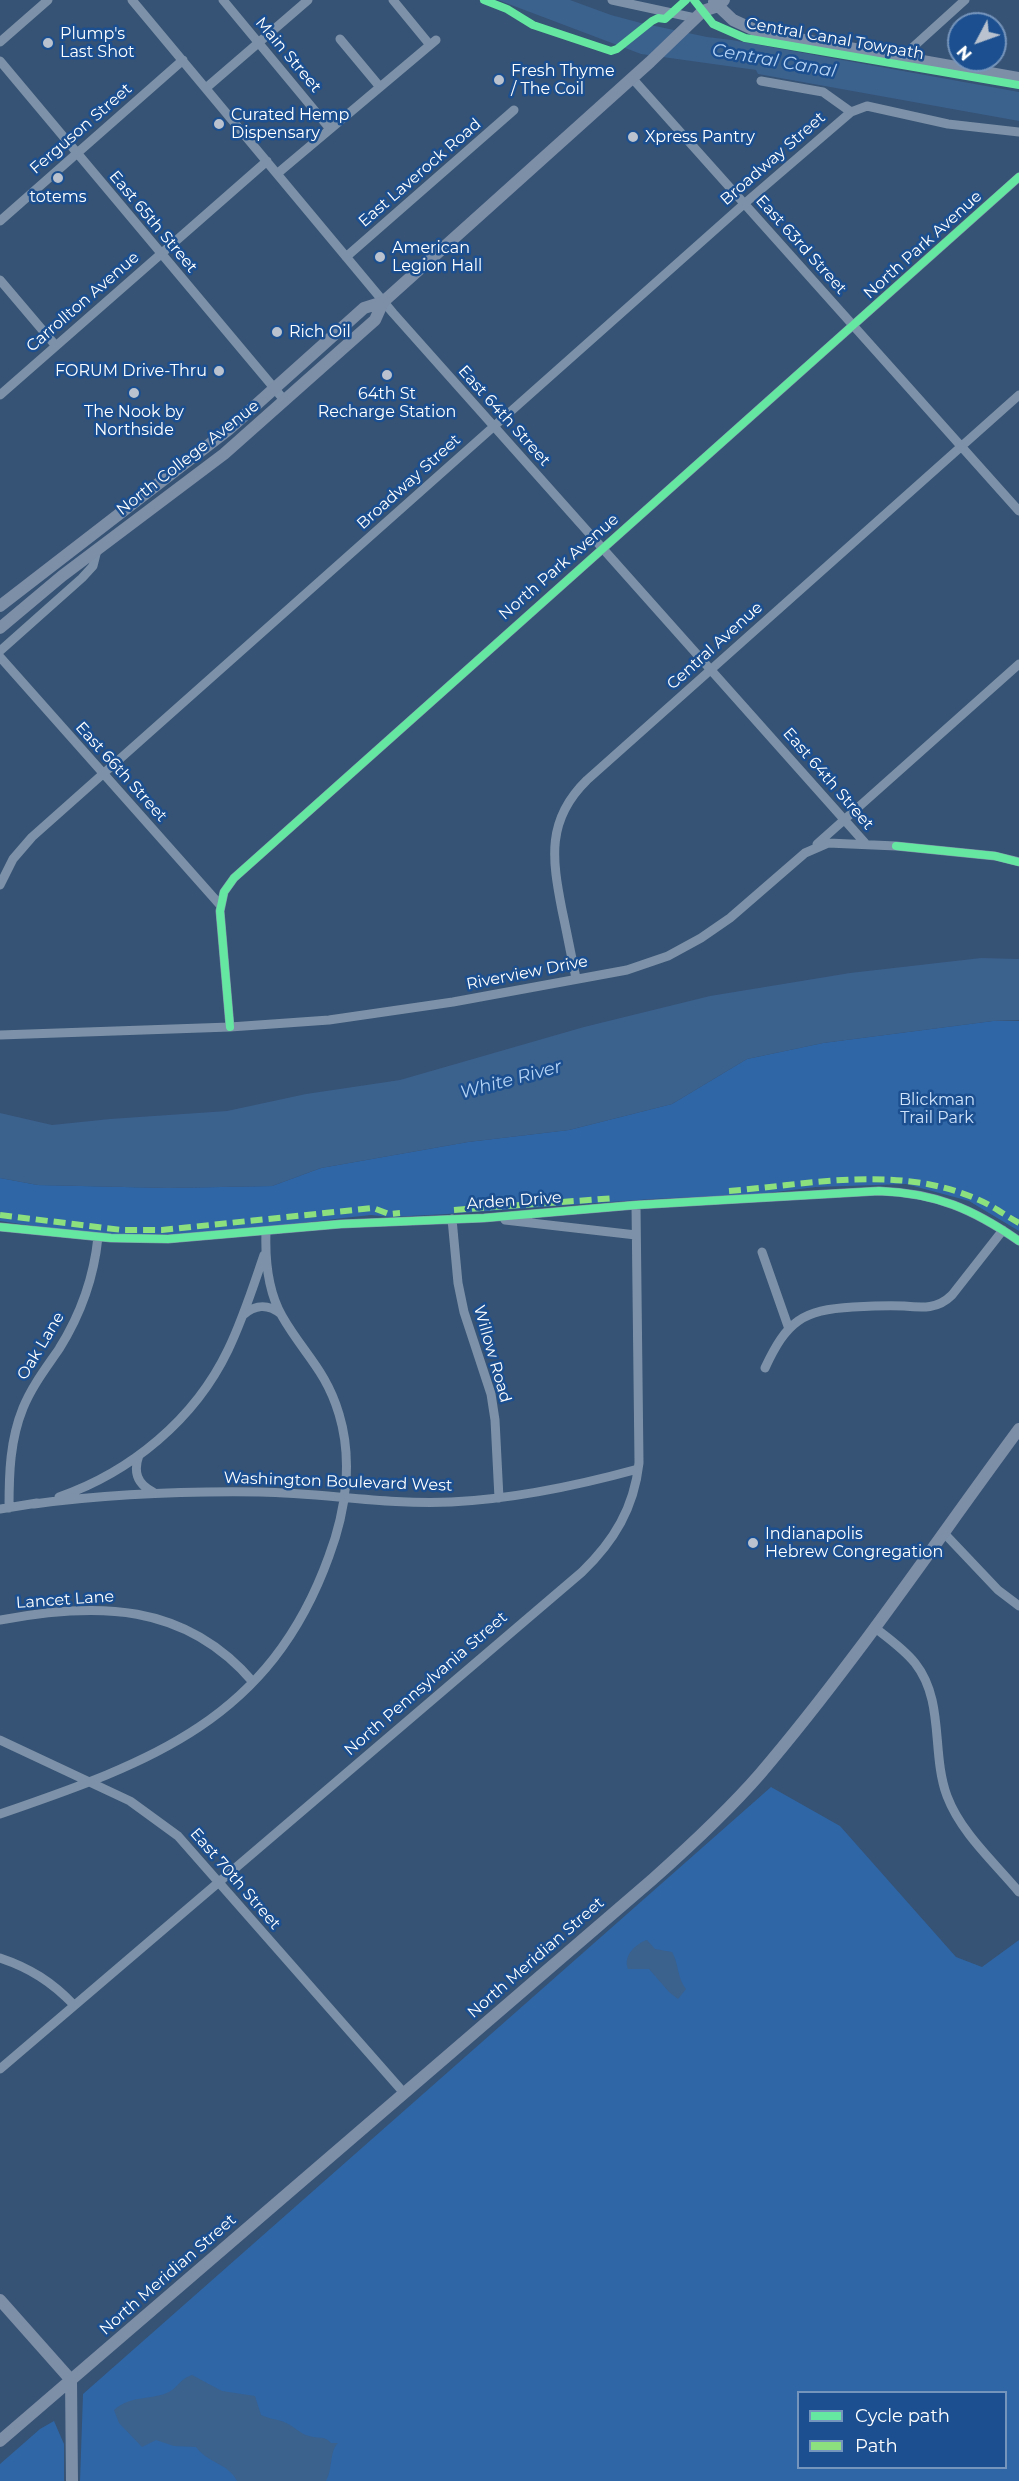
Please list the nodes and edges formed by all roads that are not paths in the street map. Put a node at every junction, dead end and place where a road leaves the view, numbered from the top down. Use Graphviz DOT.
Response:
graph roads {
  1 [pos="48,0"];
  2 [pos="133,0"];
  3 [pos="223,0"];
  4 [pos="308,0"];
  5 [pos="393,0"];
  6 [pos="612,0"];
  7 [pos="965,0"];
  8 [pos="718,2"];
  9 [pos="698,13"];
  10 [pos="340,39"];
  11 [pos="0,42"];
  12 [pos="258,43"];
  13 [pos="902,57"];
  14 [pos="183,60"];
  15 [pos="0,61"];
  16 [pos="632,78"];
  17 [pos="1019,78"];
  18 [pos="761,81"];
  19 [pos="380,87"];
  20 [pos="206,88"];
  21 [pos="514,110"];
  22 [pos="851,112"];
  23 [pos="330,129"];
  24 [pos="1019,132"];
  25 [pos="77,153"];
  26 [pos="267,160"];
  27 [pos="278,173"];
  28 [pos="1019,177"];
  29 [pos="744,204"];
  30 [pos="0,221"];
  31 [pos="160,254"];
  32 [pos="346,257"];
  33 [pos="0,280"];
  34 [pos="383,302"];
  35 [pos="853,326"];
  36 [pos="56,346"];
  37 [pos="274,389"];
  38 [pos="0,395"];
  39 [pos="1019,395"];
  40 [pos="285,401"];
  41 [pos="493,427"];
  42 [pos="961,446"];
  43 [pos="1019,511"];
  44 [pos="602,548"];
  45 [pos="97,550"];
  46 [pos="0,606"];
  47 [pos="0,628"];
  48 [pos="0,651"];
  49 [pos="0,657"];
  50 [pos="1019,664"];
  51 [pos="711,669"];
  52 [pos="103,774"];
  53 [pos="846,821"];
  54 [pos="865,843"];
  55 [pos="800,858"];
  56 [pos="1019,862"];
  57 [pos="0,885"];
  58 [pos="221,906"];
  59 [pos="576,978"];
  60 [pos="230,1027"];
  61 [pos="0,1035"];
  62 [pos="636,1205"];
  63 [pos="484,1218"];
  64 [pos="453,1219"];
  65 [pos="0,1227"];
  66 [pos="1003,1230"];
  67 [pos="266,1232"];
  68 [pos="636,1235"];
  69 [pos="98,1237"];
  70 [pos="1019,1241"];
  71 [pos="762,1252"];
  72 [pos="265,1253"];
  73 [pos="280,1314"];
  74 [pos="243,1315"];
  75 [pos="789,1329"];
  76 [pos="765,1368"];
  77 [pos="1019,1429"];
  78 [pos="139,1455"];
  79 [pos="638,1470"];
  80 [pos="153,1493"];
  81 [pos="499,1498"];
  82 [pos="344,1499"];
  83 [pos="34,1504"];
  84 [pos="4,1508"];
  85 [pos="943,1532"];
  86 [pos="1019,1606"];
  87 [pos="0,1620"];
  88 [pos="874,1627"];
  89 [pos="253,1682"];
  90 [pos="0,1740"];
  91 [pos="90,1782"];
  92 [pos="0,1814"];
  93 [pos="218,1882"];
  94 [pos="1019,1892"];
  95 [pos="0,1958"];
  96 [pos="74,2005"];
  97 [pos="0,2069"];
  98 [pos="404,2093"];
  99 [pos="0,2300"];
  100 [pos="71,2380"];
  101 [pos="0,2441"];
  102 [pos="72,2481"];
  1 -- 11 [label="street"];
  2 -- 14 [label="street, East 64th Street"];
  3 -- 12 [label="street, Main Street"];
  4 -- 12 [label="street"];
  5 -- 19 [label="street"];
  6 -- 9 [label="street"];
  7 -- 13 [label="street"];
  8 -- 9 [label="main road, North College Avenue"];
  8 -- 13 [label="main road"];
  9 -- 16 [label="main road, North College Avenue"];
  10 -- 19 [label="street"];
  12 -- 20 [label="street"];
  12 -- 23 [label="street, Main Street"];
  13 -- 17 [label="main road"];
  14 -- 20 [label="street, East 64th Street"];
  14 -- 25 [label="street, Ferguson Street"];
  15 -- 25 [label="street, East 65th Street"];
  16 -- 29 [label="street, East 63rd Street"];
  16 -- 34 [label="main road, North College Avenue"];
  18 -- 22 [label="street"];
  19 -- 23 [label="street"];
  20 -- 26 [label="street, East 64th Street"];
  21 -- 32 [label="street, East Laverock Road"];
  22 -- 24 [label="street"];
  22 -- 29 [label="street, Broadway Street"];
  23 -- 27 [label="street"];
  25 -- 30 [label="street, Ferguson Street"];
  25 -- 31 [label="street, East 65th Street"];
  26 -- 27 [label="street, East 64th Street"];
  26 -- 31 [label="street, Carrollton Avenue"];
  27 -- 32 [label="street, East 64th Street"];
  28 -- 35 [label="street, North Park Avenue"];
  29 -- 35 [label="street, East 63rd Street"];
  29 -- 41 [label="street, Broadway Street"];
  31 -- 36 [label="street, Carrollton Avenue"];
  31 -- 37 [label="street, East 65th Street"];
  32 -- 34 [label="street, East 64th Street"];
  33 -- 36 [label="street"];
  34 -- 37 [label="main road, North College Avenue"];
  34 -- 40 [label="main road, North College Avenue"];
  34 -- 41 [label="street, East 64th Street"];
  35 -- 42 [label="street, East 63rd Street"];
  35 -- 44 [label="street, North Park Avenue"];
  36 -- 38 [label="street, Carrollton Avenue"];
  37 -- 40 [label="street, East 65th Street"];
  37 -- 46 [label="main road, North College Avenue"];
  39 -- 42 [label="street, Central Avenue"];
  40 -- 45 [label="main road, North College Avenue"];
  41 -- 44 [label="street, East 64th Street"];
  41 -- 52 [label="street, Broadway Street"];
  42 -- 43 [label="street, East 63rd Street"];
  42 -- 51 [label="street, Central Avenue"];
  44 -- 51 [label="street, East 64th Street"];
  44 -- 58 [label="street, North Park Avenue"];
  45 -- 47 [label="main road, North College Avenue"];
  45 -- 48 [label="street"];
  49 -- 52 [label="street, East 66th Street"];
  50 -- 53 [label="street"];
  51 -- 53 [label="street, East 64th Street"];
  51 -- 59 [label="street, Central Avenue"];
  52 -- 57 [label="street, Broadway Street"];
  52 -- 58 [label="street, East 66th Street"];
  53 -- 54 [label="street, East 64th Street"];
  53 -- 55 [label="street"];
  54 -- 55 [label="street, Riverview Drive"];
  54 -- 56 [label="street, Riverview Drive"];
  55 -- 59 [label="street, Riverview Drive"];
  58 -- 60 [label="street, North Park Avenue"];
  59 -- 60 [label="street, Riverview Drive"];
  60 -- 61 [label="street, Riverview Drive"];
  62 -- 63 [label="street, Arden Drive"];
  62 -- 66 [label="street, Arden Drive"];
  62 -- 68 [label="street, North Pennsylvania Street"];
  63 -- 64 [label="street, Arden Drive"];
  63 -- 68 [label="street, Arden Drive"];
  64 -- 67 [label="street, Arden Drive"];
  64 -- 81 [label="street, Willow Road"];
  65 -- 69 [label="street, Arden Drive"];
  66 -- 70 [label="street, Arden Drive"];
  66 -- 75 [label="street"];
  67 -- 69 [label="street, Arden Drive"];
  67 -- 72 [label="street"];
  68 -- 79 [label="street, North Pennsylvania Street"];
  69 -- 84 [label="street, Oak Lane"];
  71 -- 75 [label="street"];
  72 -- 73 [label="street"];
  72 -- 74 [label="street"];
  73 -- 74 [label="street"];
  73 -- 82 [label="street"];
  74 -- 78 [label="street"];
  75 -- 76 [label="street"];
  77 -- 85 [label="main road, North Meridian Street"];
  78 -- 80 [label="street"];
  78 -- 83 [label="street"];
  79 -- 81 [label="street, Washington Boulevard West"];
  79 -- 93 [label="street, North Pennsylvania Street"];
  80 -- 82 [label="street, Washington Boulevard West"];
  80 -- 83 [label="street, Washington Boulevard West"];
  81 -- 82 [label="street, Washington Boulevard West"];
  82 -- 89 [label="street"];
  83 -- 84 [label="street"];
  85 -- 86 [label="street"];
  85 -- 88 [label="main road, North Meridian Street"];
  87 -- 89 [label="street, Lancet Lane"];
  88 -- 94 [label="street"];
  88 -- 98 [label="main road, North Meridian Street"];
  89 -- 91 [label="street"];
  90 -- 91 [label="street, East 70th Street"];
  91 -- 92 [label="street"];
  91 -- 93 [label="street, East 70th Street"];
  93 -- 96 [label="street, North Pennsylvania Street"];
  93 -- 98 [label="street, East 70th Street"];
  95 -- 96 [label="street"];
  96 -- 97 [label="street, North Pennsylvania Street"];
  98 -- 100 [label="main road, North Meridian Street"];
  99 -- 100 [label="main road"];
  100 -- 101 [label="main road, North Meridian Street"];
  100 -- 102 [label="main road"];
}
